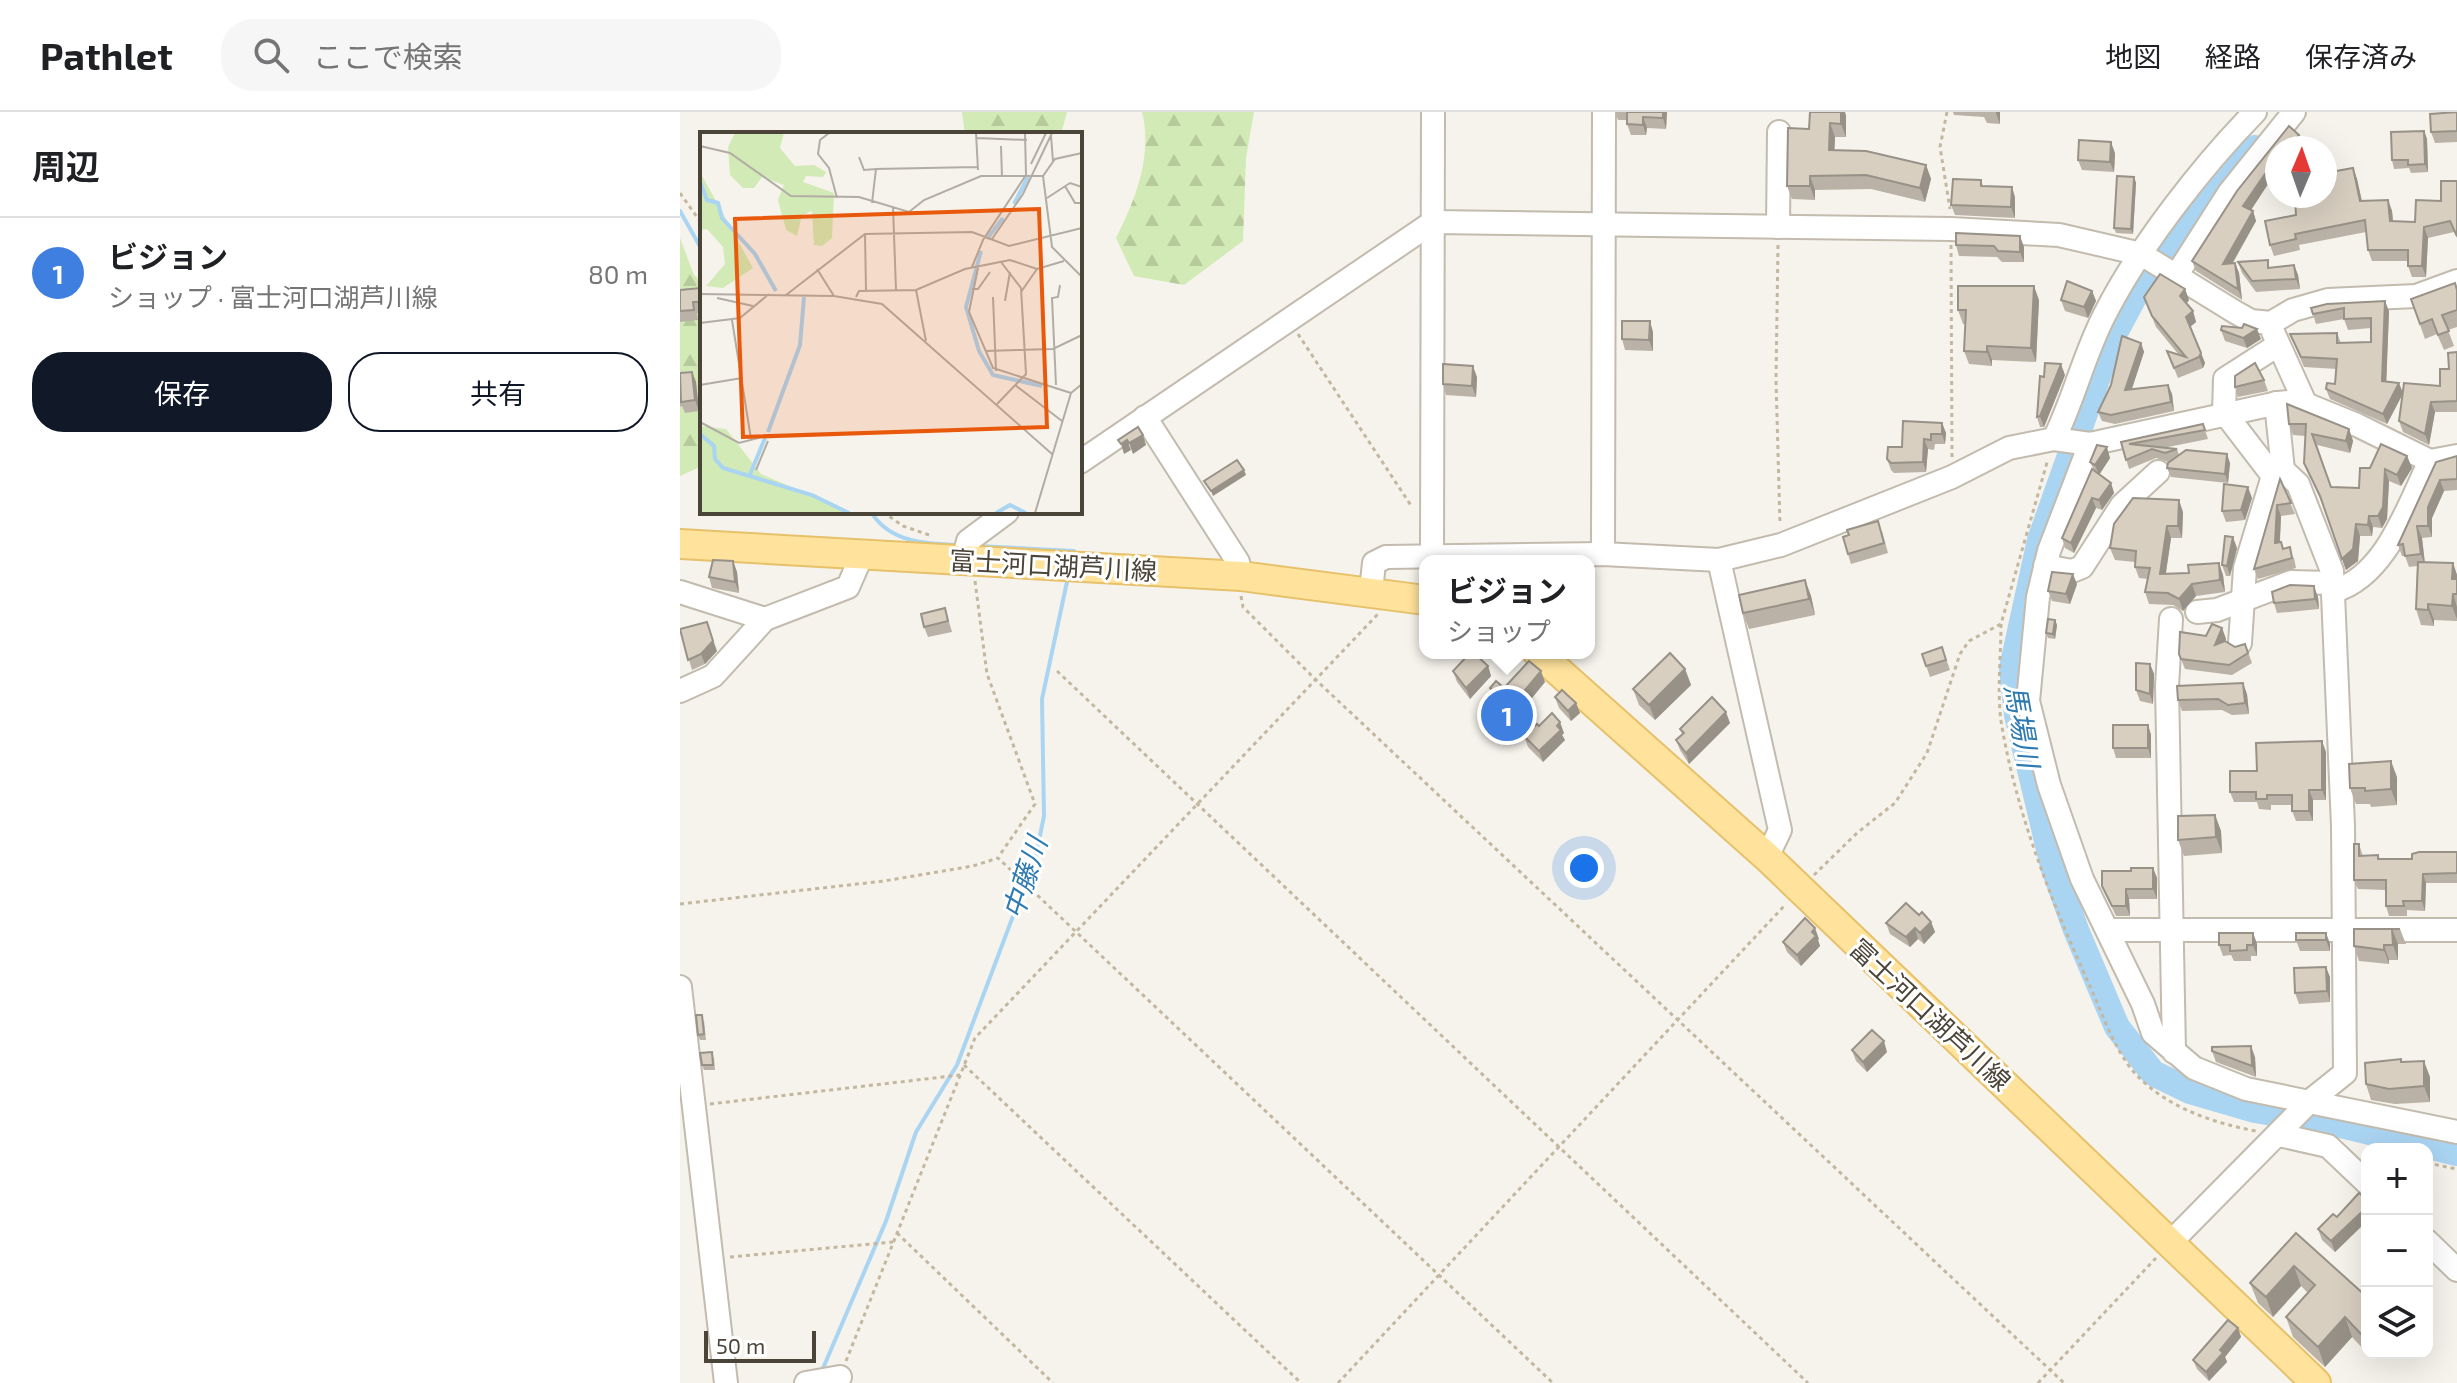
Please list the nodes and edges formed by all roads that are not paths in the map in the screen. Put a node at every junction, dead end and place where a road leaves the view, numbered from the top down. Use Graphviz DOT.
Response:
graph roads {
  1 [pos="1433,112"];
  2 [pos="1604,112"];
  3 [pos="2255,112"];
  4 [pos="2294,112"];
  5 [pos="1779,132"];
  6 [pos="1433,222"];
  7 [pos="1603,225"];
  8 [pos="1778,227"];
  9 [pos="2141,254"];
  10 [pos="2176,276"];
  11 [pos="2457,281"];
  12 [pos="2271,323"];
  13 [pos="2278,345"];
  14 [pos="2276,403"];
  15 [pos="2306,405"];
  16 [pos="2224,412"];
  17 [pos="1145,417"];
  18 [pos="2057,439"];
  19 [pos="2090,444"];
  20 [pos="2457,456"];
  21 [pos="1082,461"];
  22 [pos="2430,461"];
  23 [pos="2158,472"];
  24 [pos="2278,473"];
  25 [pos="1005,514"];
  26 [pos="680,544"];
  27 [pos="1432,554"];
  28 [pos="1603,554"];
  29 [pos="862,555"];
  30 [pos="968,555"];
  31 [pos="1719,560"];
  32 [pos="2045,566"];
  33 [pos="1241,576"];
  34 [pos="2333,587"];
  35 [pos="680,592"];
  36 [pos="1382,593"];
  37 [pos="2242,598"];
  38 [pos="1419,599"];
  39 [pos="2197,612"];
  40 [pos="765,619"];
  41 [pos="2171,619"];
  42 [pos="2240,643"];
  43 [pos="1545,659"];
  44 [pos="680,691"];
  45 [pos="1767,857"];
  46 [pos="2174,928"];
  47 [pos="2344,928"];
  48 [pos="2108,930"];
  49 [pos="2457,930"];
  50 [pos="680,987"];
  51 [pos="683,1040"];
  52 [pos="2174,1052"];
  53 [pos="2310,1101"];
  54 [pos="2457,1132"];
  55 [pos="2279,1135"];
  56 [pos="2361,1177"];
  57 [pos="2171,1242"];
  58 [pos="2433,1247"];
  59 [pos="2457,1270"];
  60 [pos="840,1377"];
  61 [pos="726,1383"];
  62 [pos="806,1383"];
  63 [pos="2316,1383"];
  1 -- 6 [label="street"];
  2 -- 7 [label="street"];
  3 -- 9 [label="street"];
  4 -- 10 [label="street"];
  5 -- 8 [label="street"];
  6 -- 7 [label="street"];
  6 -- 17 [label="street"];
  6 -- 27 [label="street"];
  7 -- 8 [label="street"];
  7 -- 28 [label="street"];
  8 -- 9 [label="street"];
  9 -- 10 [label="street"];
  9 -- 18 [label="street"];
  10 -- 12 [label="street"];
  11 -- 12 [label="street"];
  12 -- 13 [label="street"];
  13 -- 15 [label="street"];
  13 -- 16 [label="street"];
  14 -- 15 [label="street"];
  14 -- 16 [label="street"];
  14 -- 24 [label="street"];
  15 -- 22 [label="street"];
  16 -- 19 [label="street"];
  16 -- 24 [label="street"];
  17 -- 21 [label="street"];
  17 -- 33 [label="street"];
  18 -- 19 [label="street"];
  18 -- 31 [label="street"];
  19 -- 32 [label="street"];
  20 -- 22 [label="street"];
  22 -- 34 [label="street"];
  23 -- 32 [label="street"];
  24 -- 34 [label="street"];
  24 -- 37 [label="street"];
  25 -- 30 [label="street"];
  26 -- 29 [label="main road, 富士河口湖芦川線"];
  27 -- 28 [label="street"];
  27 -- 36 [label="street"];
  28 -- 31 [label="street"];
  29 -- 30 [label="main road, 富士河口湖芦川線"];
  29 -- 40 [label="street"];
  30 -- 33 [label="main road, 富士河口湖芦川線"];
  31 -- 45 [label="street"];
  32 -- 48 [label="street"];
  33 -- 36 [label="main road, 富士河口湖芦川線"];
  34 -- 37 [label="street"];
  34 -- 47 [label="street"];
  35 -- 40 [label="street"];
  36 -- 38 [label="main road, 富士河口湖芦川線"];
  37 -- 39 [label="street"];
  37 -- 42 [label="street"];
  40 -- 44 [label="street"];
  41 -- 46 [label="street"];
  43 -- 45 [label="main road, 富士河口湖芦川線"];
  45 -- 57 [label="main road, 富士河口湖芦川線"];
  46 -- 47 [label="street"];
  46 -- 48 [label="street"];
  46 -- 52 [label="street"];
  47 -- 49 [label="street"];
  47 -- 53 [label="street"];
  48 -- 52 [label="street"];
  50 -- 51 [label="street"];
  51 -- 61 [label="street"];
  52 -- 53 [label="street"];
  53 -- 54 [label="street"];
  53 -- 55 [label="street"];
  55 -- 56 [label="street"];
  55 -- 57 [label="street"];
  57 -- 63 [label="main road, 富士河口湖芦川線"];
  58 -- 59 [label="street"];
  60 -- 62 [label="street"];
}
